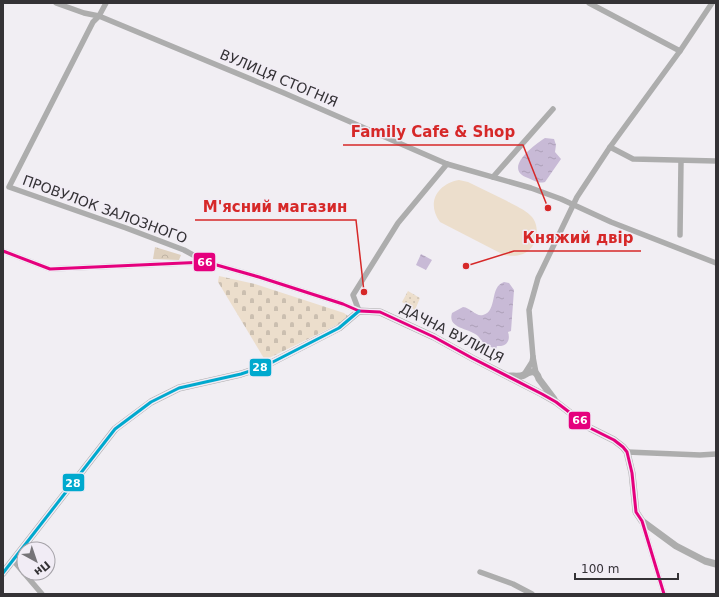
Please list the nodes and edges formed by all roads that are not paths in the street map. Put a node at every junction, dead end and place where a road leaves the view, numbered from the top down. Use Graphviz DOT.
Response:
graph roads {
  1 [pos="56,3"];
  2 [pos="106,3"];
  3 [pos="589,3"];
  4 [pos="712,3"];
  5 [pos="98,16"];
  6 [pos="680,51"];
  7 [pos="553,110"];
  8 [pos="610,147"];
  9 [pos="681,161"];
  10 [pos="716,162"];
  11 [pos="447,164"];
  12 [pos="493,177"];
  13 [pos="573,205"];
  14 [pos="680,236"];
  15 [pos="3,251"];
  16 [pos="206,262"];
  17 [pos="716,262"];
  18 [pos="359,311"];
  19 [pos="533,357"];
  20 [pos="524,374"];
  21 [pos="508,376"];
  22 [pos="538,376"];
  23 [pos="526,386"];
  24 [pos="556,402"];
  25 [pos="627,452"];
  26 [pos="716,454"];
  27 [pos="642,521"];
  28 [pos="13,560"];
  29 [pos="16,564"];
  30 [pos="716,564"];
  31 [pos="4,569"];
  32 [pos="480,572"];
  33 [pos="31,581"];
  34 [pos="42,594"];
  35 [pos="532,594"];
  36 [pos="664,594"];
  1 -- 5 [label="street, ВУЛИЦЯ СТОГНІЯ"];
  2 -- 5 [label="street, ПРОВУЛОК ЗАЛОЗНОГО"];
  3 -- 6 [label="street"];
  4 -- 6 [label="street"];
  5 -- 11 [label="street, ВУЛИЦЯ СТОГНІЯ"];
  5 -- 16 [label="street, ПРОВУЛОК ЗАЛОЗНОГО"];
  6 -- 8 [label="street"];
  7 -- 12 [label="street"];
  8 -- 9 [label="street"];
  8 -- 13 [label="street"];
  9 -- 10 [label="street"];
  9 -- 14 [label="street"];
  11 -- 12 [label="street, ВУЛИЦЯ СТОГНІЯ"];
  11 -- 18 [label="street"];
  12 -- 13 [label="street, ВУЛИЦЯ СТОГНІЯ"];
  13 -- 17 [label="street, ВУЛИЦЯ СТОГНІЯ"];
  13 -- 19 [label="street"];
  15 -- 16 [label="street"];
  16 -- 18 [label="street"];
  18 -- 21 [label="street, ДАЧНА ВУЛИЦЯ"];
  18 -- 28 [label="street"];
  19 -- 20 [label="street"];
  19 -- 22 [label="street"];
  20 -- 21 [label="street"];
  20 -- 22 [label="street"];
  20 -- 23 [label="street"];
  21 -- 23 [label="street, ДАЧНА ВУЛИЦЯ"];
  22 -- 23 [label="street"];
  22 -- 24 [label="street"];
  23 -- 24 [label="street, ДАЧНА ВУЛИЦЯ"];
  24 -- 25 [label="street"];
  25 -- 26 [label="street"];
  25 -- 27 [label="street"];
  27 -- 30 [label="street"];
  27 -- 36 [label="street"];
  28 -- 29 [label="street"];
  28 -- 31 [label="street"];
  32 -- 35 [label="street"];
  33 -- 34 [label="street"];
}
